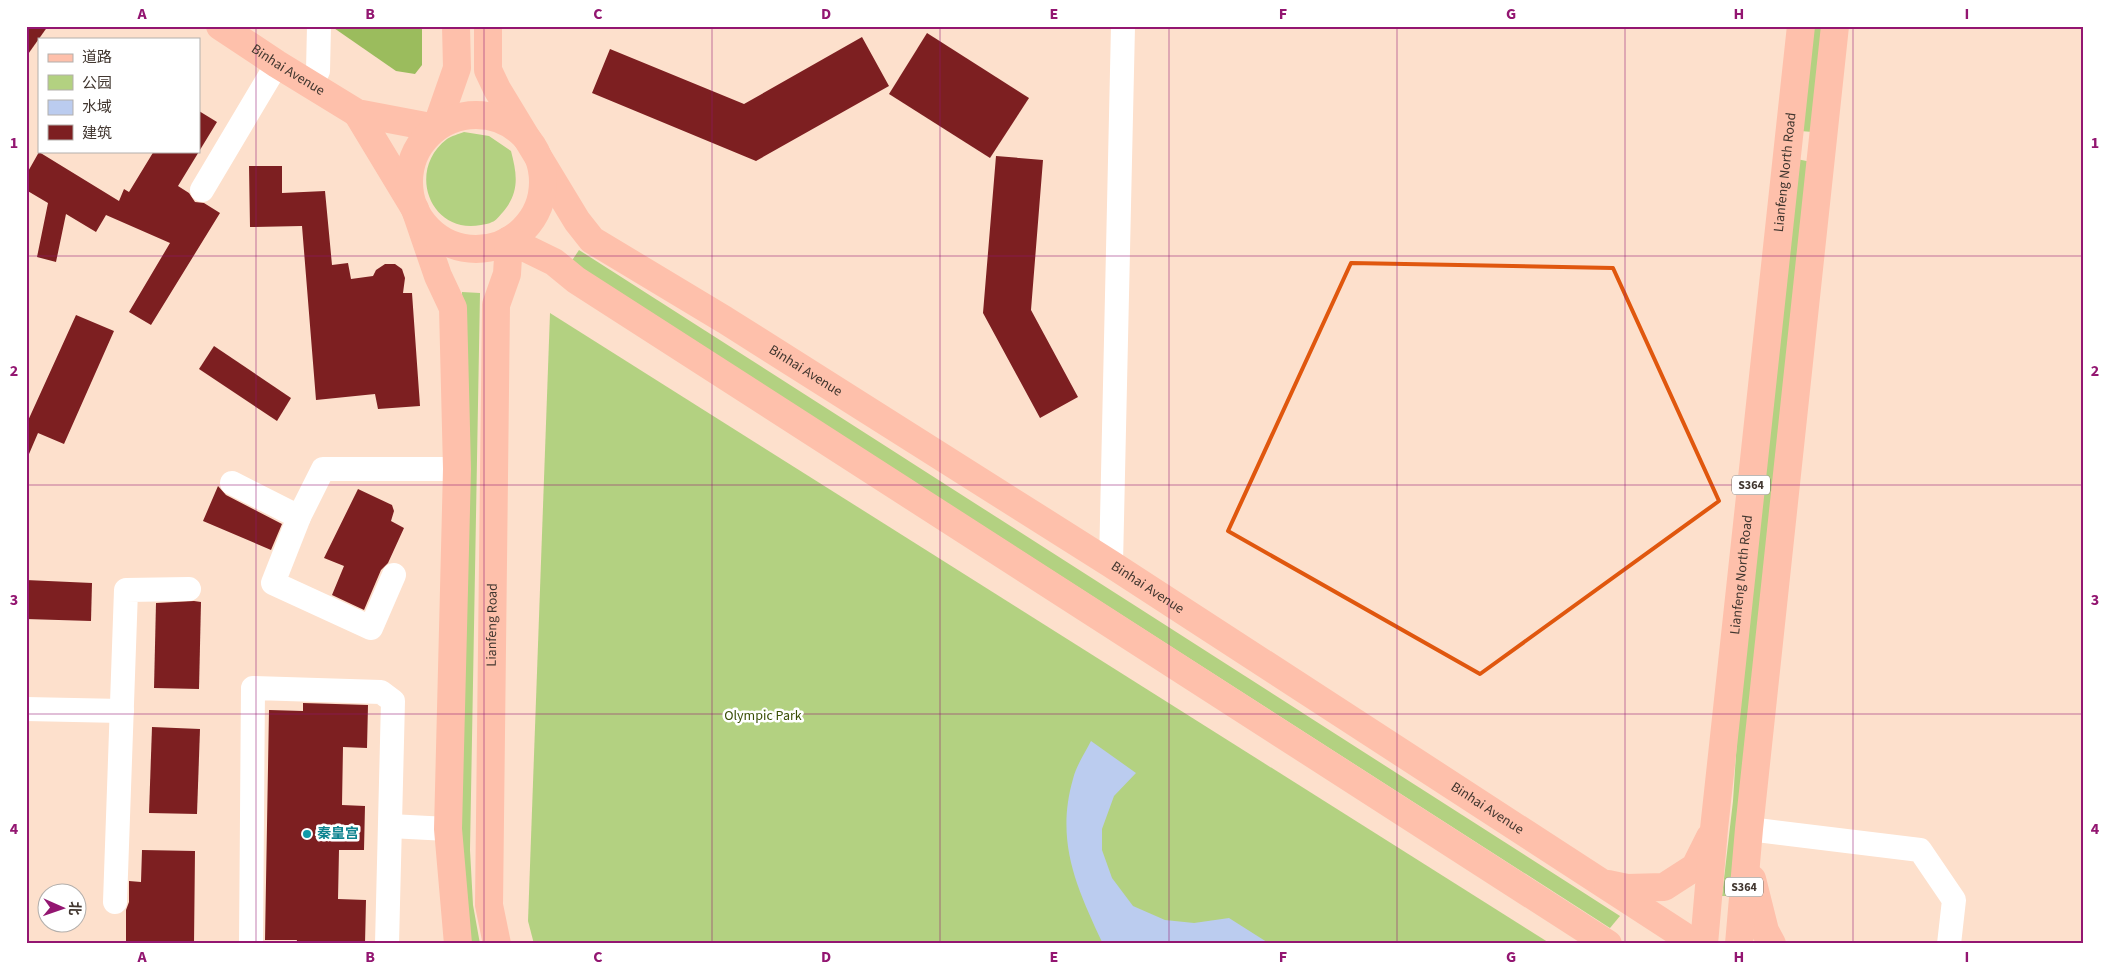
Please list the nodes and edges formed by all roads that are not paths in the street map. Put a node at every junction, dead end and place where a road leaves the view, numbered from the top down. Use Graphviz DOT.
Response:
graph roads {
  1 [pos="220,26"];
  2 [pos="319,26"];
  3 [pos="456,26"];
  4 [pos="488,26"];
  5 [pos="1123,26"];
  6 [pos="1801,26"];
  7 [pos="1835,26"];
  8 [pos="277,64"];
  9 [pos="310,85"];
  10 [pos="357,113"];
  11 [pos="436,128"];
  12 [pos="531,144"];
  13 [pos="202,190"];
  14 [pos="415,209"];
  15 [pos="510,240"];
  16 [pos="457,469"];
  17 [pos="232,483"];
  18 [pos="299,516"];
  19 [pos="1111,564"];
  20 [pos="394,575"];
  21 [pos="189,589"];
  22 [pos="26,709"];
  23 [pos="122,711"];
  24 [pos="390,826"];
  25 [pos="448,829"];
  26 [pos="1714,829"];
  27 [pos="1749,829"];
  28 [pos="1597,881"];
  29 [pos="115,902"];
  30 [pos="251,944"];
  31 [pos="387,944"];
  32 [pos="458,944"];
  33 [pos="497,944"];
  34 [pos="1608,944"];
  35 [pos="1696,944"];
  36 [pos="1704,944"];
  37 [pos="1739,944"];
  38 [pos="1772,944"];
  39 [pos="1949,944"];
  1 -- 8 [label="main road, Binhai Avenue"];
  2 -- 9 [label="street"];
  3 -- 11 [label="main road"];
  4 -- 12 [label="main road"];
  5 -- 19 [label="street"];
  6 -- 26 [label="main road, Lianfeng North Road / S364"];
  7 -- 27 [label="main road, S364"];
  8 -- 9 [label="main road, Binhai Avenue"];
  8 -- 13 [label="street"];
  9 -- 10 [label="main road, Binhai Avenue"];
  10 -- 11 [label="main road"];
  10 -- 14 [label="main road"];
  11 -- 12 [label="main road"];
  11 -- 14 [label="main road"];
  12 -- 15 [label="main road"];
  12 -- 19 [label="main road, Binhai Avenue"];
  14 -- 15 [label="main road"];
  14 -- 16 [label="main road"];
  15 -- 33 [label="main road, Lianfeng Road"];
  15 -- 34 [label="main road"];
  16 -- 18 [label="street"];
  16 -- 25 [label="main road"];
  17 -- 18 [label="street"];
  18 -- 20 [label="street"];
  19 -- 28 [label="main road, Binhai Avenue"];
  21 -- 23 [label="street"];
  22 -- 23 [label="street"];
  23 -- 29 [label="street"];
  24 -- 25 [label="street"];
  24 -- 30 [label="street"];
  24 -- 31 [label="street"];
  25 -- 32 [label="main road"];
  26 -- 28 [label="main road"];
  26 -- 36 [label="main road, Lianfeng North Road / S364"];
  27 -- 37 [label="main road, S364"];
  27 -- 38 [label="main road"];
  27 -- 39 [label="street"];
  28 -- 35 [label="main road, Binhai Avenue"];
}
